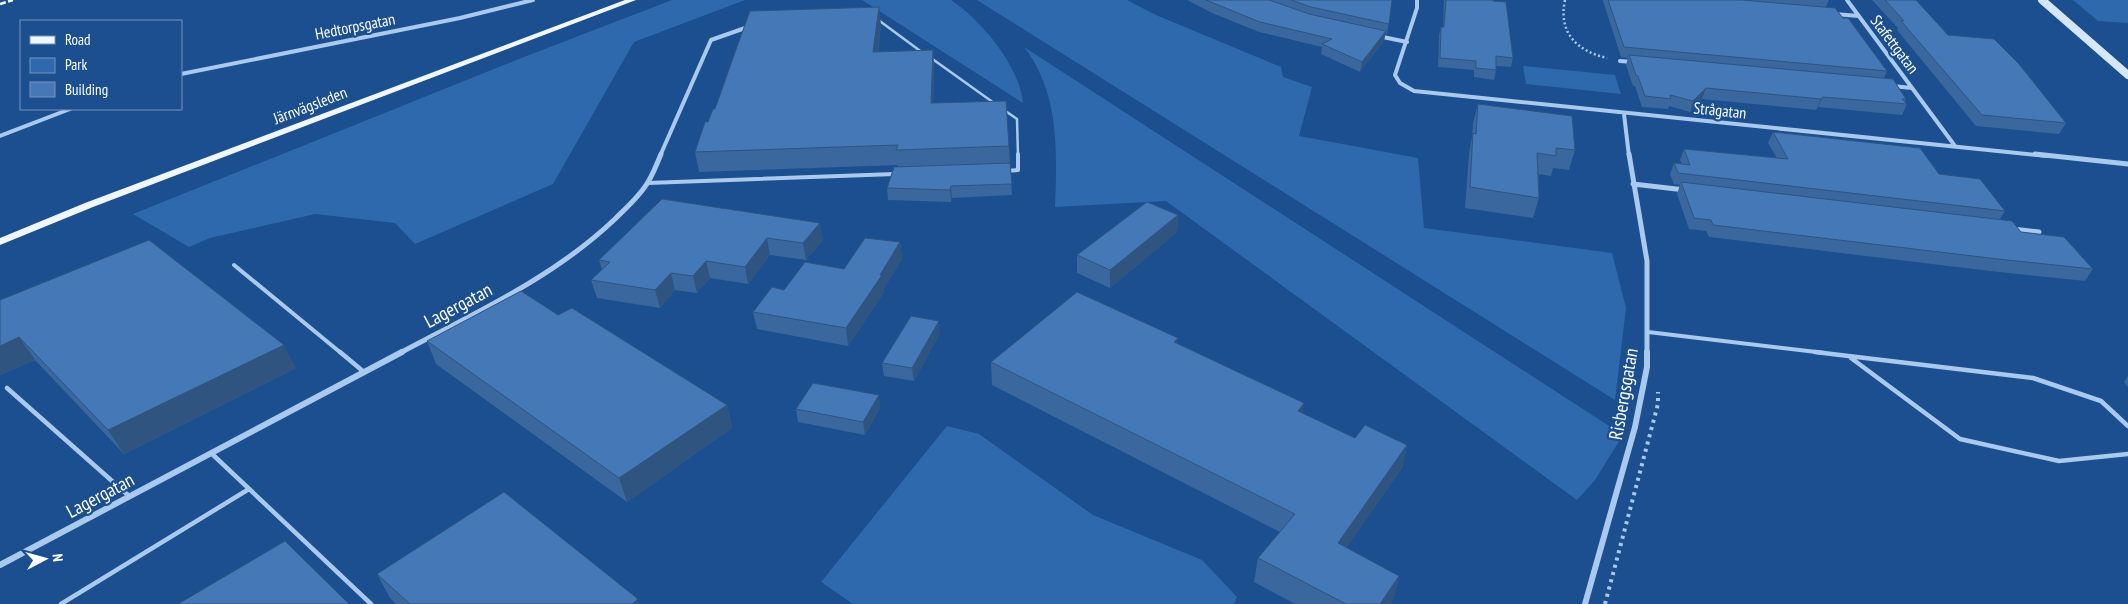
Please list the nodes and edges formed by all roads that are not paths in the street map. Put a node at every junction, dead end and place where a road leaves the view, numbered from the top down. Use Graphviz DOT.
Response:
graph roads {
  1 [pos="533,0"];
  2 [pos="632,0"];
  3 [pos="1417,0"];
  4 [pos="1846,0"];
  5 [pos="2042,0"];
  6 [pos="1830,13"];
  7 [pos="1859,16"];
  8 [pos="871,20"];
  9 [pos="756,24"];
  10 [pos="1371,34"];
  11 [pos="1407,42"];
  12 [pos="1620,61"];
  13 [pos="1639,63"];
  14 [pos="182,74"];
  15 [pos="2128,75"];
  16 [pos="1891,86"];
  17 [pos="1912,88"];
  18 [pos="67,110"];
  19 [pos="1624,114"];
  20 [pos="0,136"];
  21 [pos="1955,146"];
  22 [pos="2128,164"];
  23 [pos="998,171"];
  24 [pos="901,174"];
  25 [pos="648,183"];
  26 [pos="1633,184"];
  27 [pos="1692,191"];
  28 [pos="2009,228"];
  29 [pos="2039,232"];
  30 [pos="0,242"];
  31 [pos="234,265"];
  32 [pos="1648,332"];
  33 [pos="1849,356"];
  34 [pos="364,372"];
  35 [pos="7,388"];
  36 [pos="2128,426"];
  37 [pos="211,453"];
  38 [pos="2128,454"];
  39 [pos="249,488"];
  40 [pos="130,496"];
  41 [pos="0,565"];
  42 [pos="61,604"];
  43 [pos="371,604"];
  44 [pos="1585,604"];
  1 -- 14 [label="street, Hedtorpsgatan"];
  2 -- 30 [label="main road, Järnvägsleden"];
  3 -- 11 [label="street, Strågatan"];
  4 -- 7 [label="street, Stafettgatan"];
  5 -- 15 [label="main road"];
  6 -- 7 [label="street, Stafettgatan"];
  7 -- 17 [label="street, Stafettgatan"];
  8 -- 23 [label="lane"];
  9 -- 25 [label="street, Lagergatan"];
  10 -- 11 [label="street"];
  11 -- 19 [label="street, Strågatan"];
  12 -- 13 [label="street"];
  16 -- 17 [label="street, Stafettgatan"];
  17 -- 21 [label="street, Stafettgatan"];
  18 -- 20 [label="street"];
  19 -- 21 [label="street, Strågatan"];
  19 -- 26 [label="street, Risbergsgatan"];
  21 -- 22 [label="street, Strågatan"];
  24 -- 25 [label="lane"];
  25 -- 34 [label="street, Lagergatan"];
  26 -- 27 [label="street"];
  26 -- 32 [label="street, Risbergsgatan"];
  28 -- 29 [label="street"];
  31 -- 34 [label="lane"];
  32 -- 33 [label="lane"];
  32 -- 44 [label="street, Risbergsgatan"];
  33 -- 36 [label="lane"];
  33 -- 38 [label="lane"];
  34 -- 37 [label="street, Lagergatan"];
  35 -- 40 [label="lane"];
  37 -- 39 [label="lane"];
  37 -- 40 [label="street, Lagergatan"];
  39 -- 42 [label="lane"];
  39 -- 43 [label="lane"];
  40 -- 41 [label="street, Lagergatan"];
}
